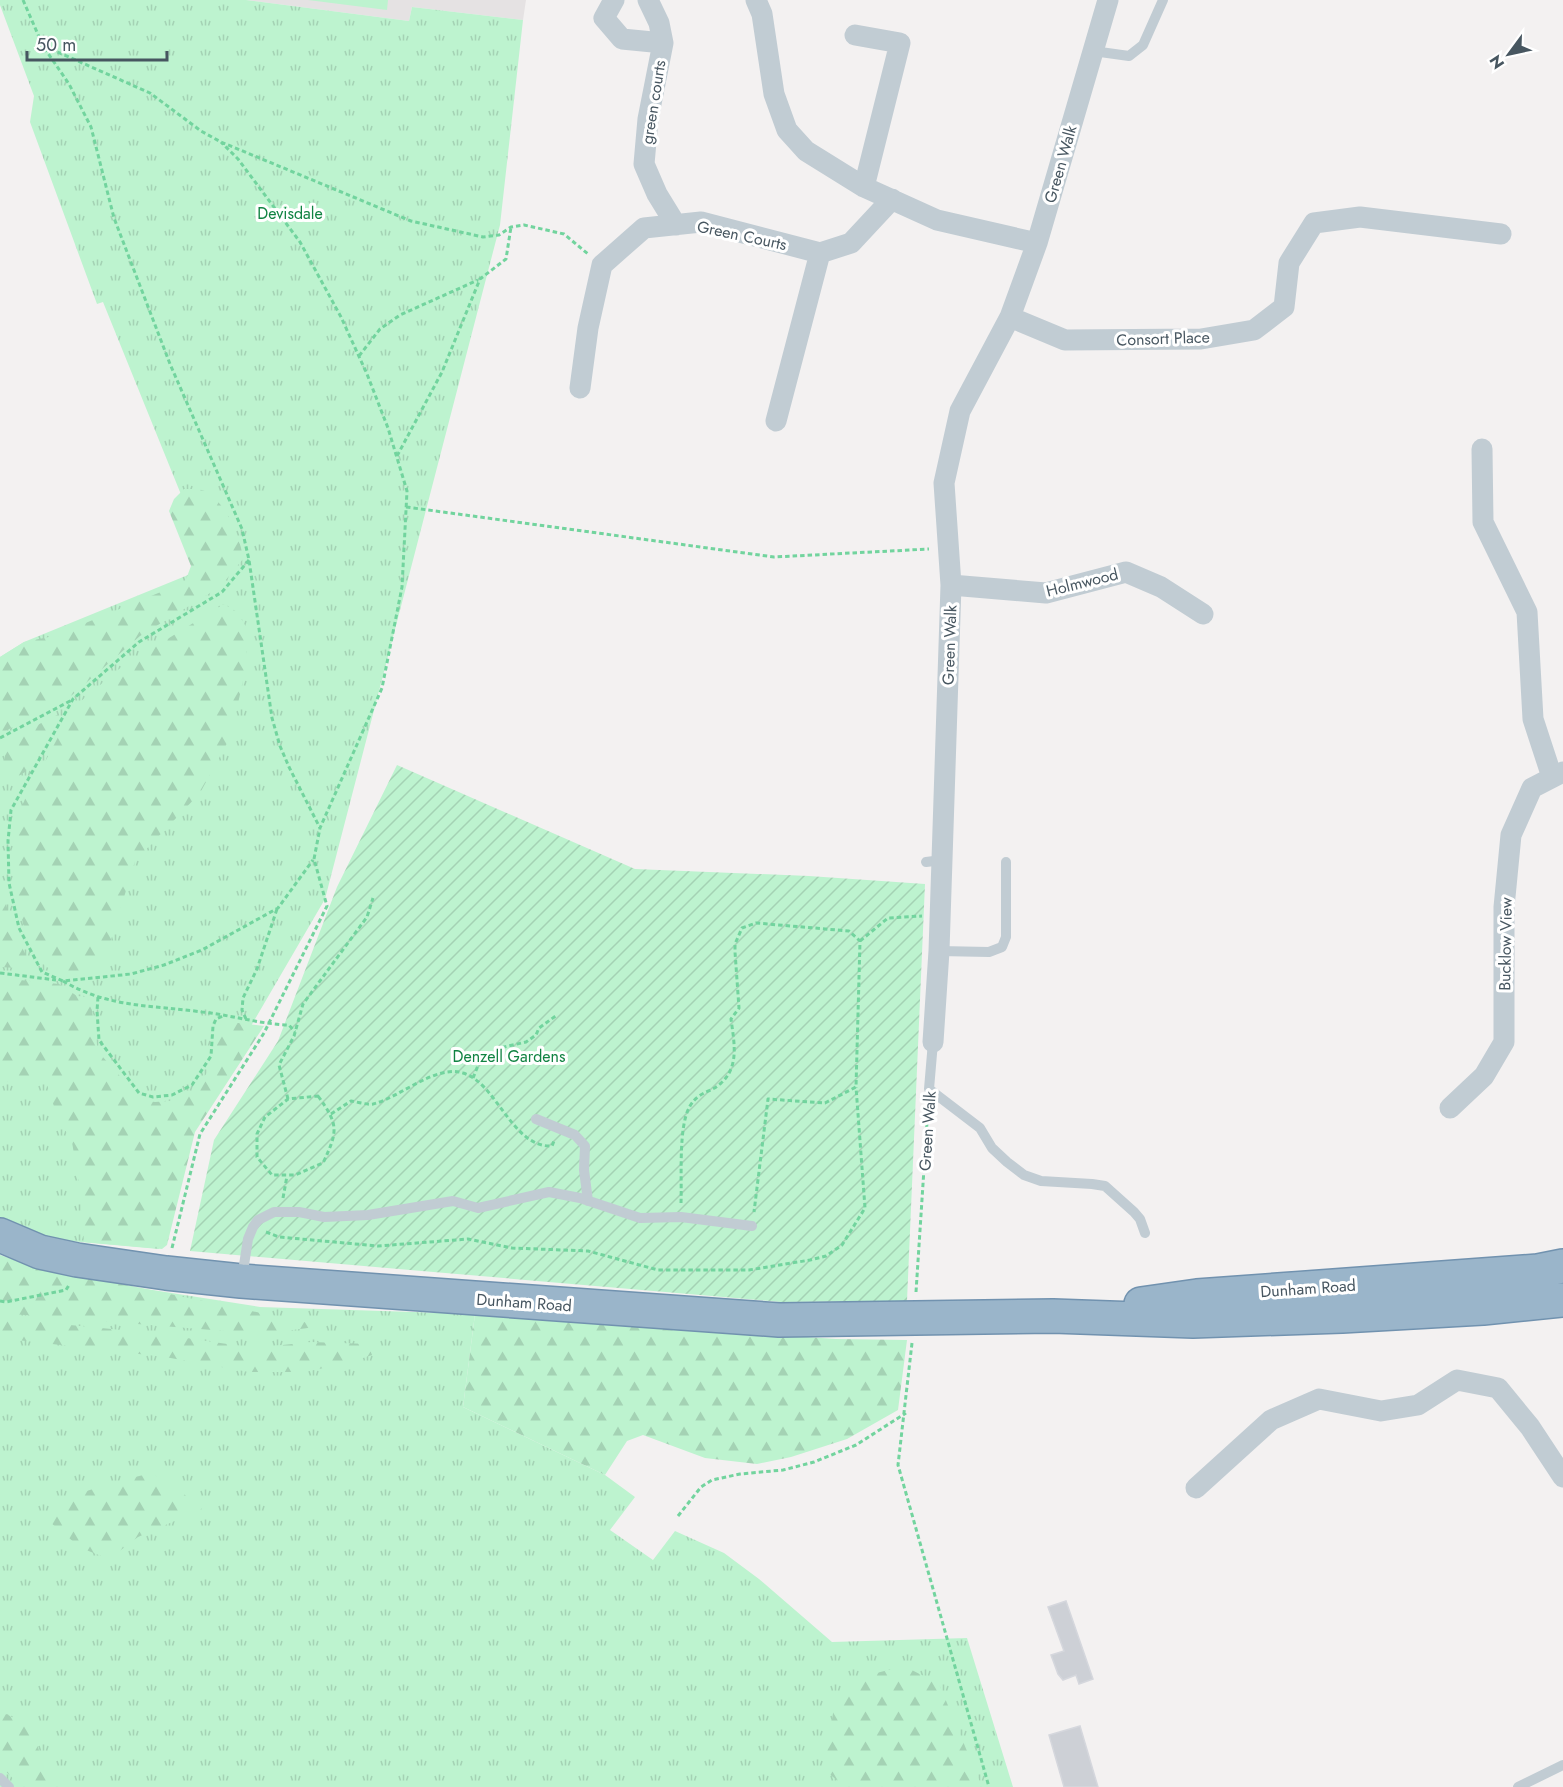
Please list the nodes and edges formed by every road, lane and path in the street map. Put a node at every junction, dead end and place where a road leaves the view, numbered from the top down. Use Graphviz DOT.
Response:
graph roads {
  1 [pos="23,0"];
  2 [pos="614,0"];
  3 [pos="648,0"];
  4 [pos="756,0"];
  5 [pos="1108,0"];
  6 [pos="1163,0"];
  7 [pos="855,34"];
  8 [pos="663,43"];
  9 [pos="43,46"];
  10 [pos="1093,51"];
  11 [pos="221,142"];
  12 [pos="864,187"];
  13 [pos="892,199"];
  14 [pos="676,225"];
  15 [pos="511,227"];
  16 [pos="1501,234"];
  17 [pos="1037,243"];
  18 [pos="820,253"];
  19 [pos="602,265"];
  20 [pos="480,279"];
  21 [pos="1010,317"];
  22 [pos="359,356"];
  23 [pos="580,388"];
  24 [pos="776,421"];
  25 [pos="1482,449"];
  26 [pos="397,456"];
  27 [pos="406,507"];
  28 [pos="949,548"];
  29 [pos="249,560"];
  30 [pos="951,585"];
  31 [pos="1203,614"];
  32 [pos="74,699"];
  33 [pos="0,738"];
  34 [pos="1558,775"];
  35 [pos="320,828"];
  36 [pos="314,859"];
  37 [pos="1006,862"];
  38 [pos="373,897"];
  39 [pos="278,908"];
  40 [pos="940,915"];
  41 [pos="860,941"];
  42 [pos="939,951"];
  43 [pos="0,973"];
  44 [pos="63,981"];
  45 [pos="98,997"];
  46 [pos="224,1015"];
  47 [pos="557,1015"];
  48 [pos="246,1019"];
  49 [pos="269,1024"];
  50 [pos="295,1032"];
  51 [pos="933,1042"];
  52 [pos="473,1078"];
  53 [pos="856,1087"];
  54 [pos="929,1089"];
  55 [pos="288,1099"];
  56 [pos="1450,1108"];
  57 [pos="331,1114"];
  58 [pos="536,1119"];
  59 [pos="560,1129"];
  60 [pos="287,1176"];
  61 [pos="588,1201"];
  62 [pos="280,1212"];
  63 [pos="681,1217"];
  64 [pos="178,1223"];
  65 [pos="752,1226"];
  66 [pos="253,1227"];
  67 [pos="1144,1233"];
  68 [pos="0,1235"];
  69 [pos="77,1260"];
  70 [pos="1555,1272"];
  71 [pos="241,1281"];
  72 [pos="1563,1300"];
  73 [pos="0,1301"];
  74 [pos="1053,1316"];
  75 [pos="915,1319"];
  76 [pos="906,1413"];
  77 [pos="1563,1477"];
  78 [pos="1196,1488"];
  79 [pos="678,1516"];
  80 [pos="1563,1765"];
  81 [pos="0,1778"];
  82 [pos="9,1787"];
  83 [pos="989,1787"];
  84 [pos="1518,1787"];
  1 -- 9 [label="path"];
  2 -- 8 [label="street, green courts"];
  3 -- 8 [label="street, green courts"];
  4 -- 12 [label="street"];
  5 -- 10 [label="street, Green Walk"];
  6 -- 10 [label="lane"];
  7 -- 12 [label="street"];
  8 -- 14 [label="street, green courts"];
  9 -- 11 [label="path"];
  9 -- 29 [label="path"];
  10 -- 17 [label="street, Green Walk"];
  11 -- 15 [label="path"];
  11 -- 22 [label="path"];
  12 -- 13 [label="street"];
  13 -- 17 [label="street"];
  13 -- 18 [label="street"];
  14 -- 18 [label="street, Green Courts"];
  14 -- 19 [label="street, Green Courts"];
  15 -- 19 [label="path"];
  15 -- 20 [label="path"];
  16 -- 21 [label="street, Consort Place"];
  17 -- 21 [label="street, Green Walk"];
  18 -- 24 [label="street"];
  19 -- 23 [label="street"];
  20 -- 22 [label="path"];
  20 -- 26 [label="path"];
  21 -- 28 [label="street, Green Walk"];
  22 -- 26 [label="path"];
  25 -- 34 [label="street, Bucklow View"];
  26 -- 27 [label="path"];
  27 -- 28 [label="path"];
  27 -- 35 [label="path"];
  28 -- 30 [label="street, Green Walk"];
  29 -- 32 [label="path"];
  29 -- 35 [label="path"];
  30 -- 31 [label="street, Holmwood"];
  30 -- 40 [label="street, Green Walk"];
  32 -- 33 [label="path"];
  32 -- 44 [label="path"];
  34 -- 56 [label="street, Bucklow View"];
  35 -- 36 [label="path"];
  36 -- 39 [label="path"];
  36 -- 49 [label="path"];
  37 -- 42 [label="lane"];
  38 -- 50 [label="path"];
  39 -- 44 [label="path"];
  39 -- 48 [label="path"];
  40 -- 41 [label="path"];
  40 -- 42 [label="street, Green Walk"];
  41 -- 53 [label="path"];
  41 -- 63 [label="path"];
  42 -- 51 [label="street, Green Walk"];
  43 -- 44 [label="path"];
  44 -- 45 [label="path"];
  45 -- 46 [label="path"];
  45 -- 46 [label="path"];
  46 -- 48 [label="path"];
  47 -- 52 [label="path"];
  48 -- 49 [label="path"];
  49 -- 50 [label="path"];
  49 -- 64 [label="path"];
  50 -- 55 [label="path"];
  51 -- 54 [label="lane, Green Walk"];
  52 -- 57 [label="path"];
  52 -- 59 [label="path"];
  53 -- 65 [label="path"];
  53 -- 66 [label="path"];
  54 -- 67 [label="lane"];
  54 -- 75 [label="path, Green Walk"];
  55 -- 57 [label="path"];
  55 -- 60 [label="path"];
  57 -- 60 [label="path"];
  58 -- 59 [label="lane"];
  59 -- 61 [label="lane"];
  60 -- 62 [label="path"];
  61 -- 62 [label="lane"];
  61 -- 63 [label="lane"];
  62 -- 66 [label="lane"];
  63 -- 65 [label="lane"];
  66 -- 71 [label="lane"];
  68 -- 69 [label="highway, Dunham Road"];
  69 -- 71 [label="highway, Dunham Road"];
  69 -- 73 [label="path"];
  70 -- 74 [label="highway, Dunham Road"];
  71 -- 75 [label="highway, Dunham Road"];
  72 -- 74 [label="highway, Dunham Road"];
  74 -- 75 [label="highway, Dunham Road"];
  75 -- 76 [label="path, Green Walk"];
  76 -- 79 [label="path"];
  76 -- 83 [label="path, Green Walk"];
  77 -- 78 [label="street"];
  80 -- 84 [label="lane"];
  81 -- 82 [label="lane"];
}
